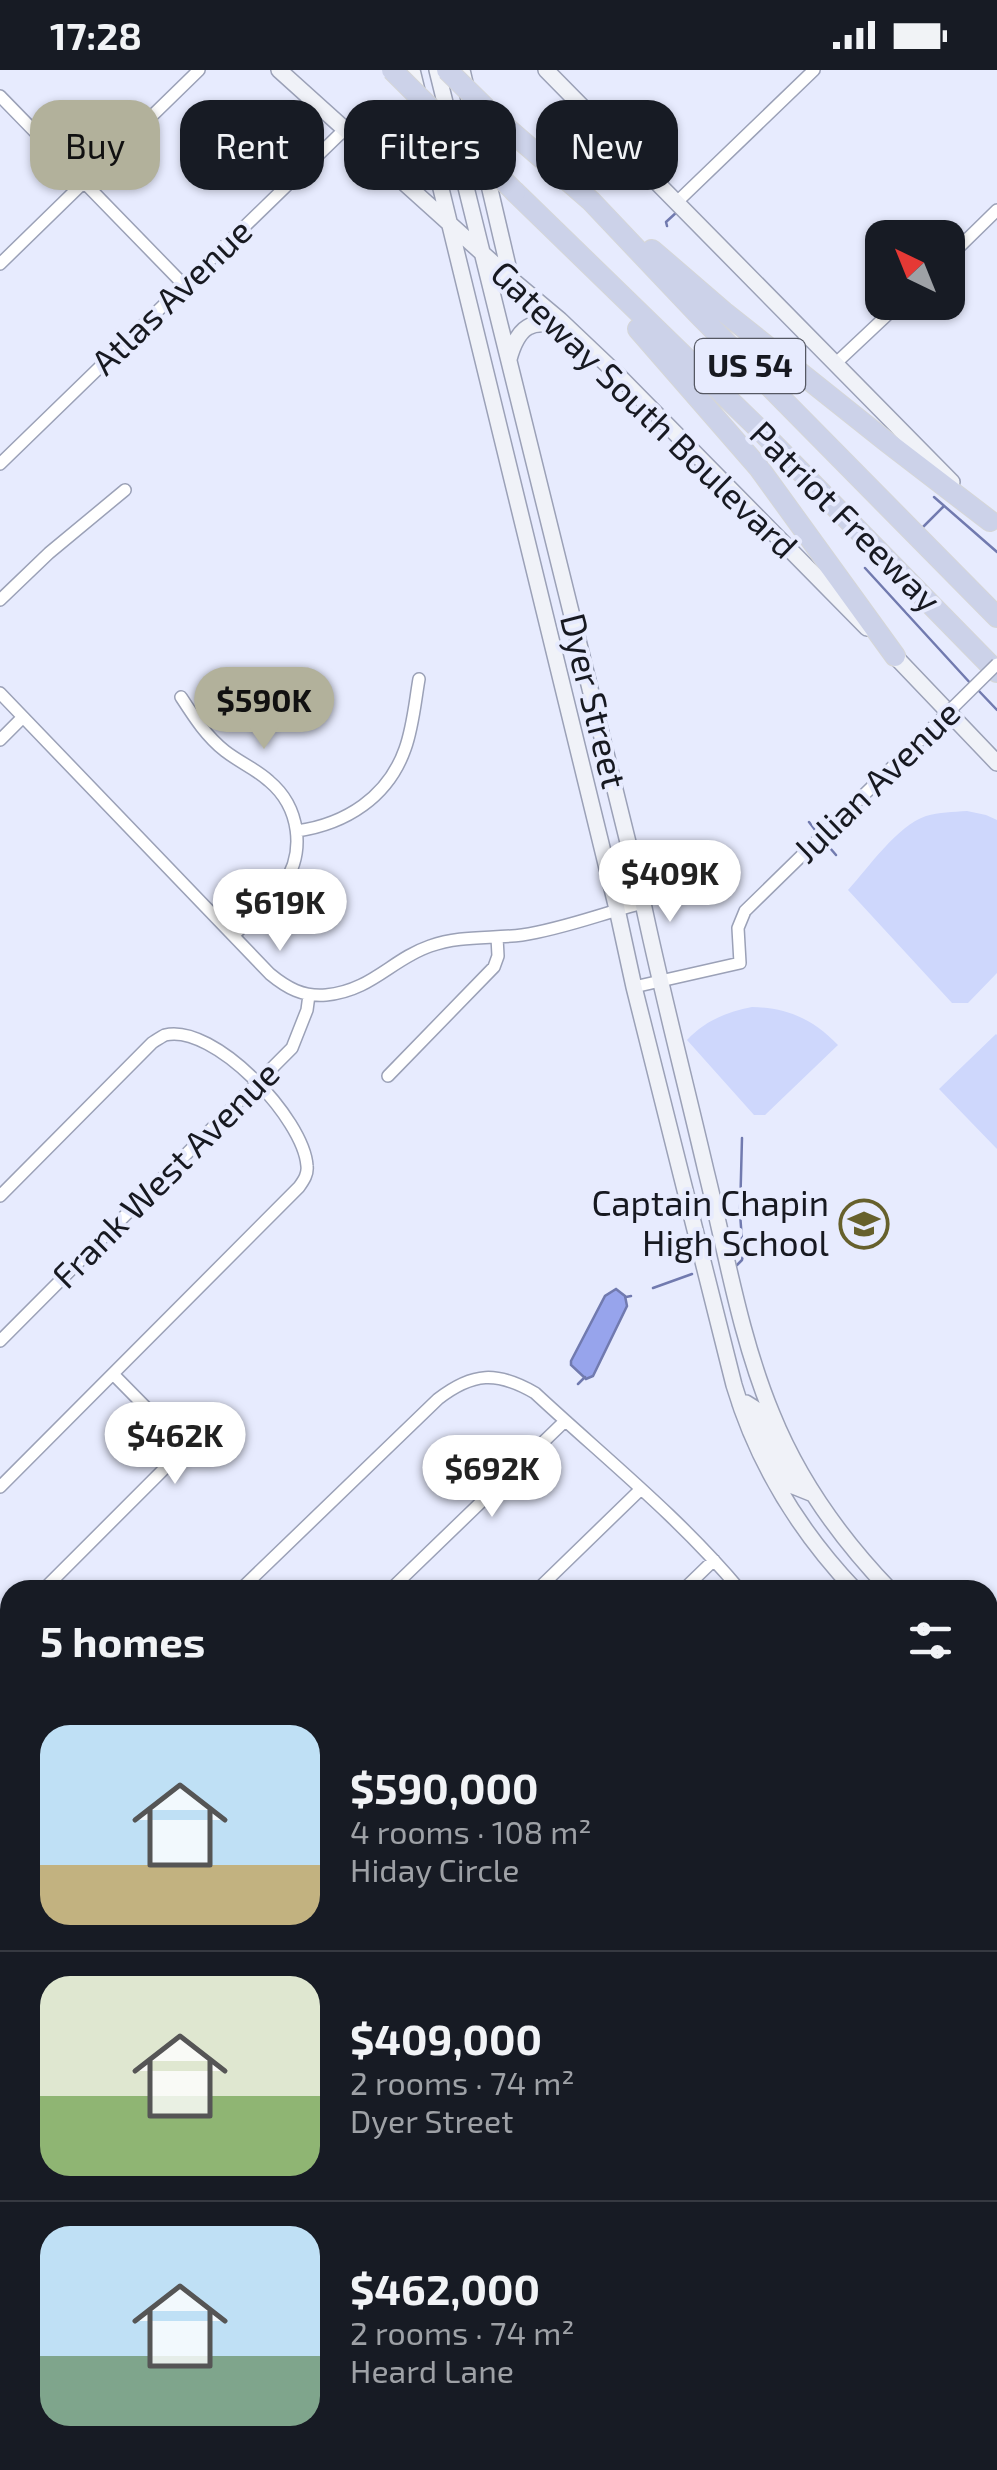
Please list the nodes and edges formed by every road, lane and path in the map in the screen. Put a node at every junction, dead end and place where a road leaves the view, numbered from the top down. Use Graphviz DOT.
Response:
graph roads {
  1 [pos="199,70"];
  2 [pos="279,70"];
  3 [pos="392,70"];
  4 [pos="412,70"];
  5 [pos="438,70"];
  6 [pos="447,70"];
  7 [pos="462,70"];
  8 [pos="546,70"];
  9 [pos="814,70"];
  10 [pos="0,96"];
  11 [pos="160,108"];
  12 [pos="30,127"];
  13 [pos="344,130"];
  14 [pos="76,190"];
  15 [pos="92,190"];
  16 [pos="411,190"];
  17 [pos="591,201"];
  18 [pos="678,201"];
  19 [pos="997,210"];
  20 [pos="449,224"];
  21 [pos="555,232"];
  22 [pos="965,241"];
  23 [pos="481,250"];
  24 [pos="0,264"];
  25 [pos="511,280"];
  26 [pos="184,285"];
  27 [pos="882,320"];
  28 [pos="570,330"];
  29 [pos="509,359"];
  30 [pos="835,364"];
  31 [pos="0,464"];
  32 [pos="125,490"];
  33 [pos="542,491"];
  34 [pos="517,496"];
  35 [pos="994,524"];
  36 [pos="0,600"];
  37 [pos="997,617"];
  38 [pos="895,656"];
  39 [pos="997,668"];
  40 [pos="419,678"];
  41 [pos="0,693"];
  42 [pos="180,698"];
  43 [pos="24,717"];
  44 [pos="0,740"];
  45 [pos="997,763"];
  46 [pos="297,831"];
  47 [pos="643,903"];
  48 [pos="617,910"];
  49 [pos="234,935"];
  50 [pos="497,936"];
  51 [pos="659,982"];
  52 [pos="634,988"];
  53 [pos="309,995"];
  54 [pos="388,1076"];
  55 [pos="259,1082"];
  56 [pos="688,1093"];
  57 [pos="663,1100"];
  58 [pos="0,1196"];
  59 [pos="0,1340"];
  60 [pos="113,1374"];
  61 [pos="740,1404"];
  62 [pos="565,1421"];
  63 [pos="0,1487"];
  64 [pos="642,1489"];
  65 [pos="813,1494"];
  66 [pos="714,1560"];
  67 [pos="53,1580"];
  68 [pos="250,1580"];
  69 [pos="400,1580"];
  70 [pos="547,1580"];
  71 [pos="693,1580"];
  72 [pos="731,1580"];
  73 [pos="845,1580"];
  74 [pos="881,1580"];
  1 -- 11 [label="street"];
  2 -- 13 [label="main road, Gateway South Boulevard"];
  3 -- 21 [label="highway, Patriot Freeway / US 54, bridge"];
  4 -- 20 [label="main road, Dyer Street"];
  5 -- 23 [label="main road, Dyer Street"];
  6 -- 17 [label="highway, Patriot Freeway / US 54, bridge"];
  7 -- 25 [label="main road"];
  8 -- 18 [label="main road"];
  9 -- 18 [label="street"];
  10 -- 12 [label="street"];
  13 -- 26 [label="street, Atlas Avenue"];
  14 -- 24 [label="street"];
  15 -- 26 [label="street"];
  16 -- 20 [label="main road, Gateway South Boulevard"];
  17 -- 35 [label="highway"];
  17 -- 37 [label="highway, Patriot Freeway / US 54"];
  18 -- 30 [label="main road"];
  19 -- 22 [label="street"];
  20 -- 23 [label="main road, Gateway South Boulevard"];
  20 -- 34 [label="main road, Dyer Street"];
  21 -- 38 [label="highway"];
  21 -- 39 [label="highway, Patriot Freeway / US 54"];
  23 -- 25 [label="main road, Gateway South Boulevard"];
  23 -- 29 [label="main road, Dyer Street"];
  25 -- 28 [label="main road, Gateway South Boulevard"];
  26 -- 31 [label="street, Atlas Avenue"];
  27 -- 30 [label="street"];
  28 -- 29 [label="main road"];
  28 -- 38 [label="main road, Gateway South Boulevard"];
  29 -- 33 [label="main road, Dyer Street"];
  30 -- 35 [label="main road"];
  32 -- 36 [label="street"];
  33 -- 34 [label="main road"];
  33 -- 47 [label="main road, Dyer Street"];
  34 -- 48 [label="main road, Dyer Street"];
  38 -- 45 [label="main road, Gateway South Boulevard"];
  39 -- 51 [label="street, Julian Avenue, bridge"];
  40 -- 46 [label="street"];
  41 -- 43 [label="street"];
  42 -- 46 [label="street"];
  43 -- 44 [label="street"];
  43 -- 49 [label="street"];
  46 -- 49 [label="street"];
  47 -- 48 [label="street"];
  47 -- 51 [label="main road, Dyer Street"];
  48 -- 50 [label="street"];
  48 -- 52 [label="main road, Dyer Street"];
  49 -- 53 [label="street"];
  50 -- 53 [label="street"];
  50 -- 54 [label="street"];
  51 -- 52 [label="street, Julian Avenue"];
  51 -- 56 [label="main road, Dyer Street"];
  52 -- 57 [label="main road, Dyer Street"];
  53 -- 55 [label="street, Frank West Avenue"];
  55 -- 58 [label="street"];
  55 -- 59 [label="street, Frank West Avenue"];
  55 -- 60 [label="street"];
  56 -- 57 [label="main road"];
  56 -- 65 [label="main road, Dyer Street"];
  57 -- 61 [label="main road, Dyer Street"];
  60 -- 63 [label="street"];
  60 -- 67 [label="street"];
  61 -- 65 [label="main road"];
  61 -- 73 [label="main road, Dyer Street"];
  62 -- 64 [label="street"];
  62 -- 68 [label="street"];
  62 -- 69 [label="street"];
  64 -- 66 [label="street"];
  64 -- 70 [label="street"];
  65 -- 74 [label="main road, Dyer Street"];
  66 -- 71 [label="street"];
  66 -- 72 [label="street"];
}
